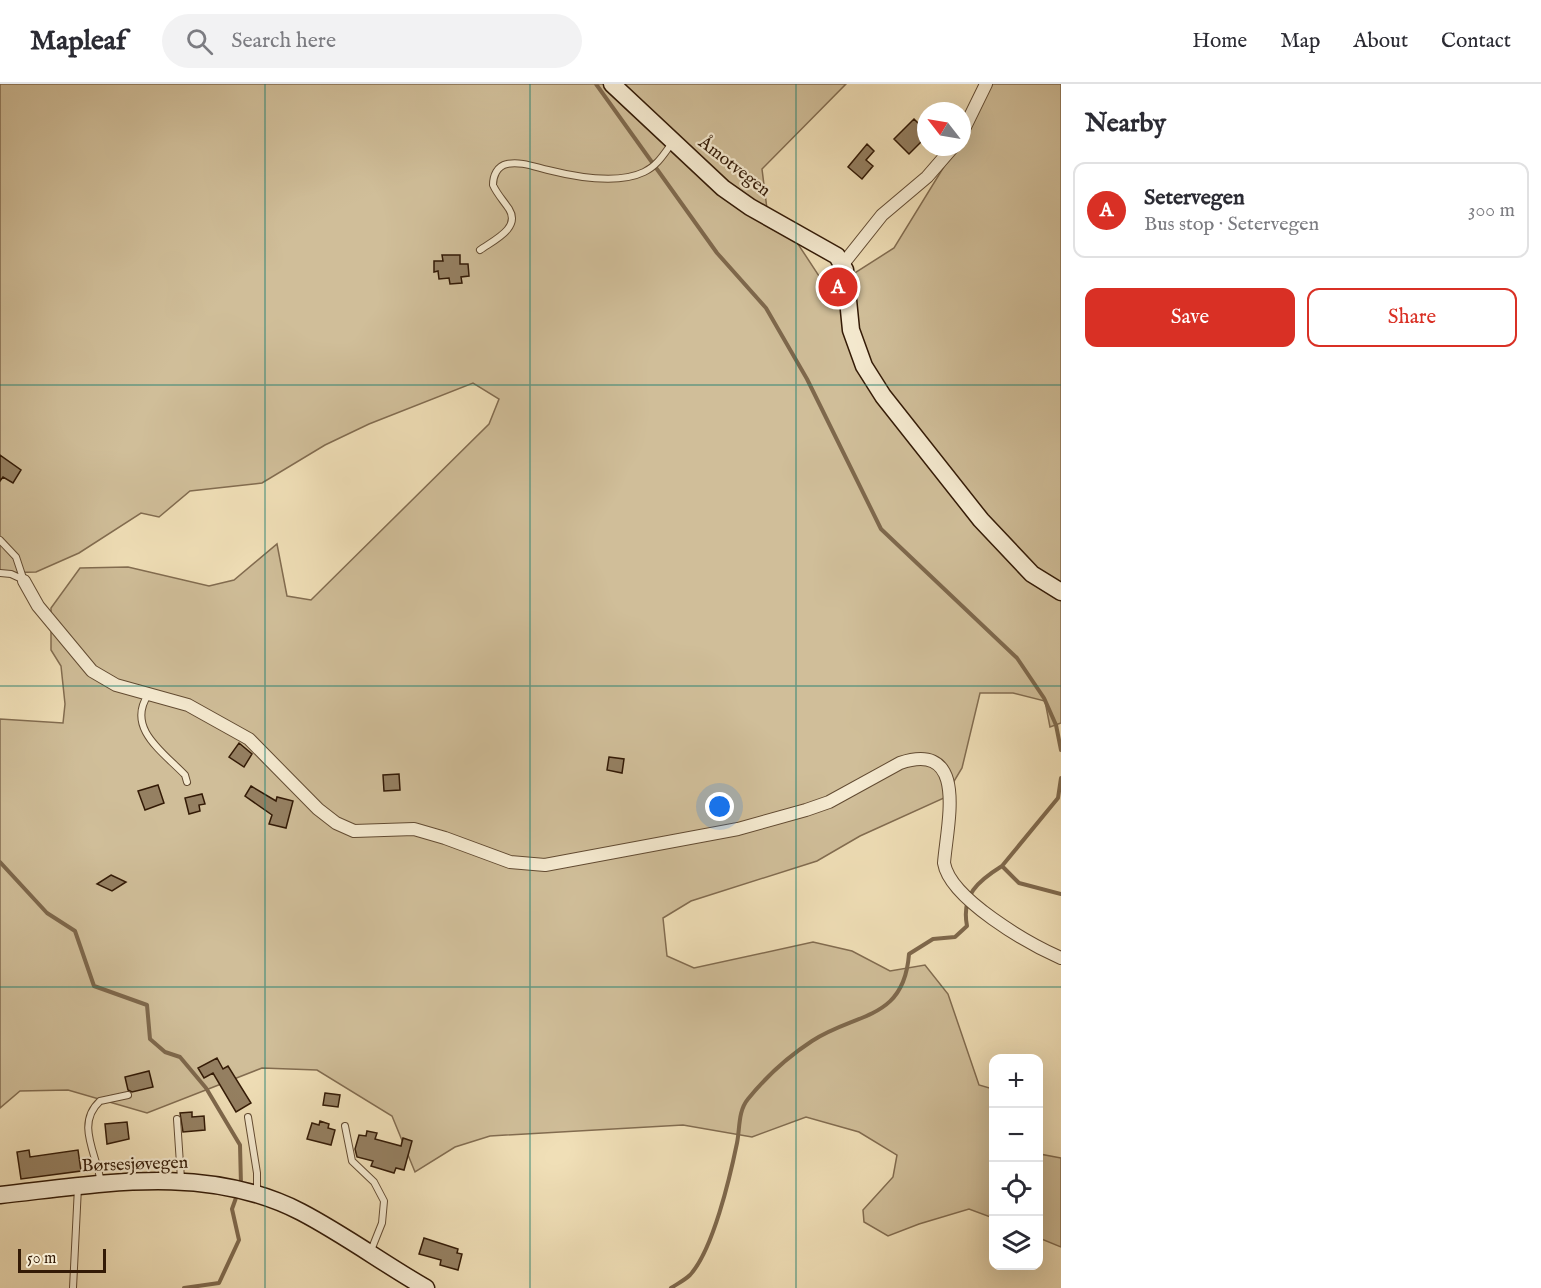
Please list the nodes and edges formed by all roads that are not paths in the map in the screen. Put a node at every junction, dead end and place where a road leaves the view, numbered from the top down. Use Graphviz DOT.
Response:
graph roads {
  1 [pos="612,84"];
  2 [pos="986,84"];
  3 [pos="971,115"];
  4 [pos="673,142"];
  5 [pos="945,156"];
  6 [pos="480,250"];
  7 [pos="843,264"];
  8 [pos="0,540"];
  9 [pos="0,573"];
  10 [pos="24,581"];
  11 [pos="1061,592"];
  12 [pos="148,695"];
  13 [pos="187,782"];
  14 [pos="1061,958"];
  15 [pos="128,1095"];
  16 [pos="248,1118"];
  17 [pos="177,1119"];
  18 [pos="345,1126"];
  19 [pos="181,1180"];
  20 [pos="101,1184"];
  21 [pos="78,1186"];
  22 [pos="244,1191"];
  23 [pos="0,1195"];
  24 [pos="370,1253"];
  25 [pos="409,1283"];
  26 [pos="73,1288"];
  27 [pos="426,1288"];
  1 -- 4 [label="main road, Åmotvegen"];
  2 -- 3 [label="street"];
  4 -- 6 [label="lane"];
  4 -- 7 [label="main road, Åmotvegen"];
  5 -- 7 [label="street"];
  7 -- 11 [label="main road"];
  8 -- 10 [label="lane"];
  9 -- 10 [label="lane"];
  10 -- 12 [label="street"];
  12 -- 13 [label="lane"];
  12 -- 14 [label="street"];
  15 -- 20 [label="lane"];
  16 -- 22 [label="lane"];
  17 -- 19 [label="lane"];
  18 -- 24 [label="lane"];
  19 -- 20 [label="main road, Børsesjøvegen"];
  19 -- 22 [label="main road, Børsesjøvegen"];
  20 -- 21 [label="main road, Børsesjøvegen"];
  21 -- 23 [label="main road, Børsesjøvegen"];
  21 -- 26 [label="lane"];
  22 -- 24 [label="main road, Børsesjøvegen"];
  24 -- 25 [label="main road, Børsesjøvegen"];
  25 -- 27 [label="main road, Børsesjøvegen"];
}
